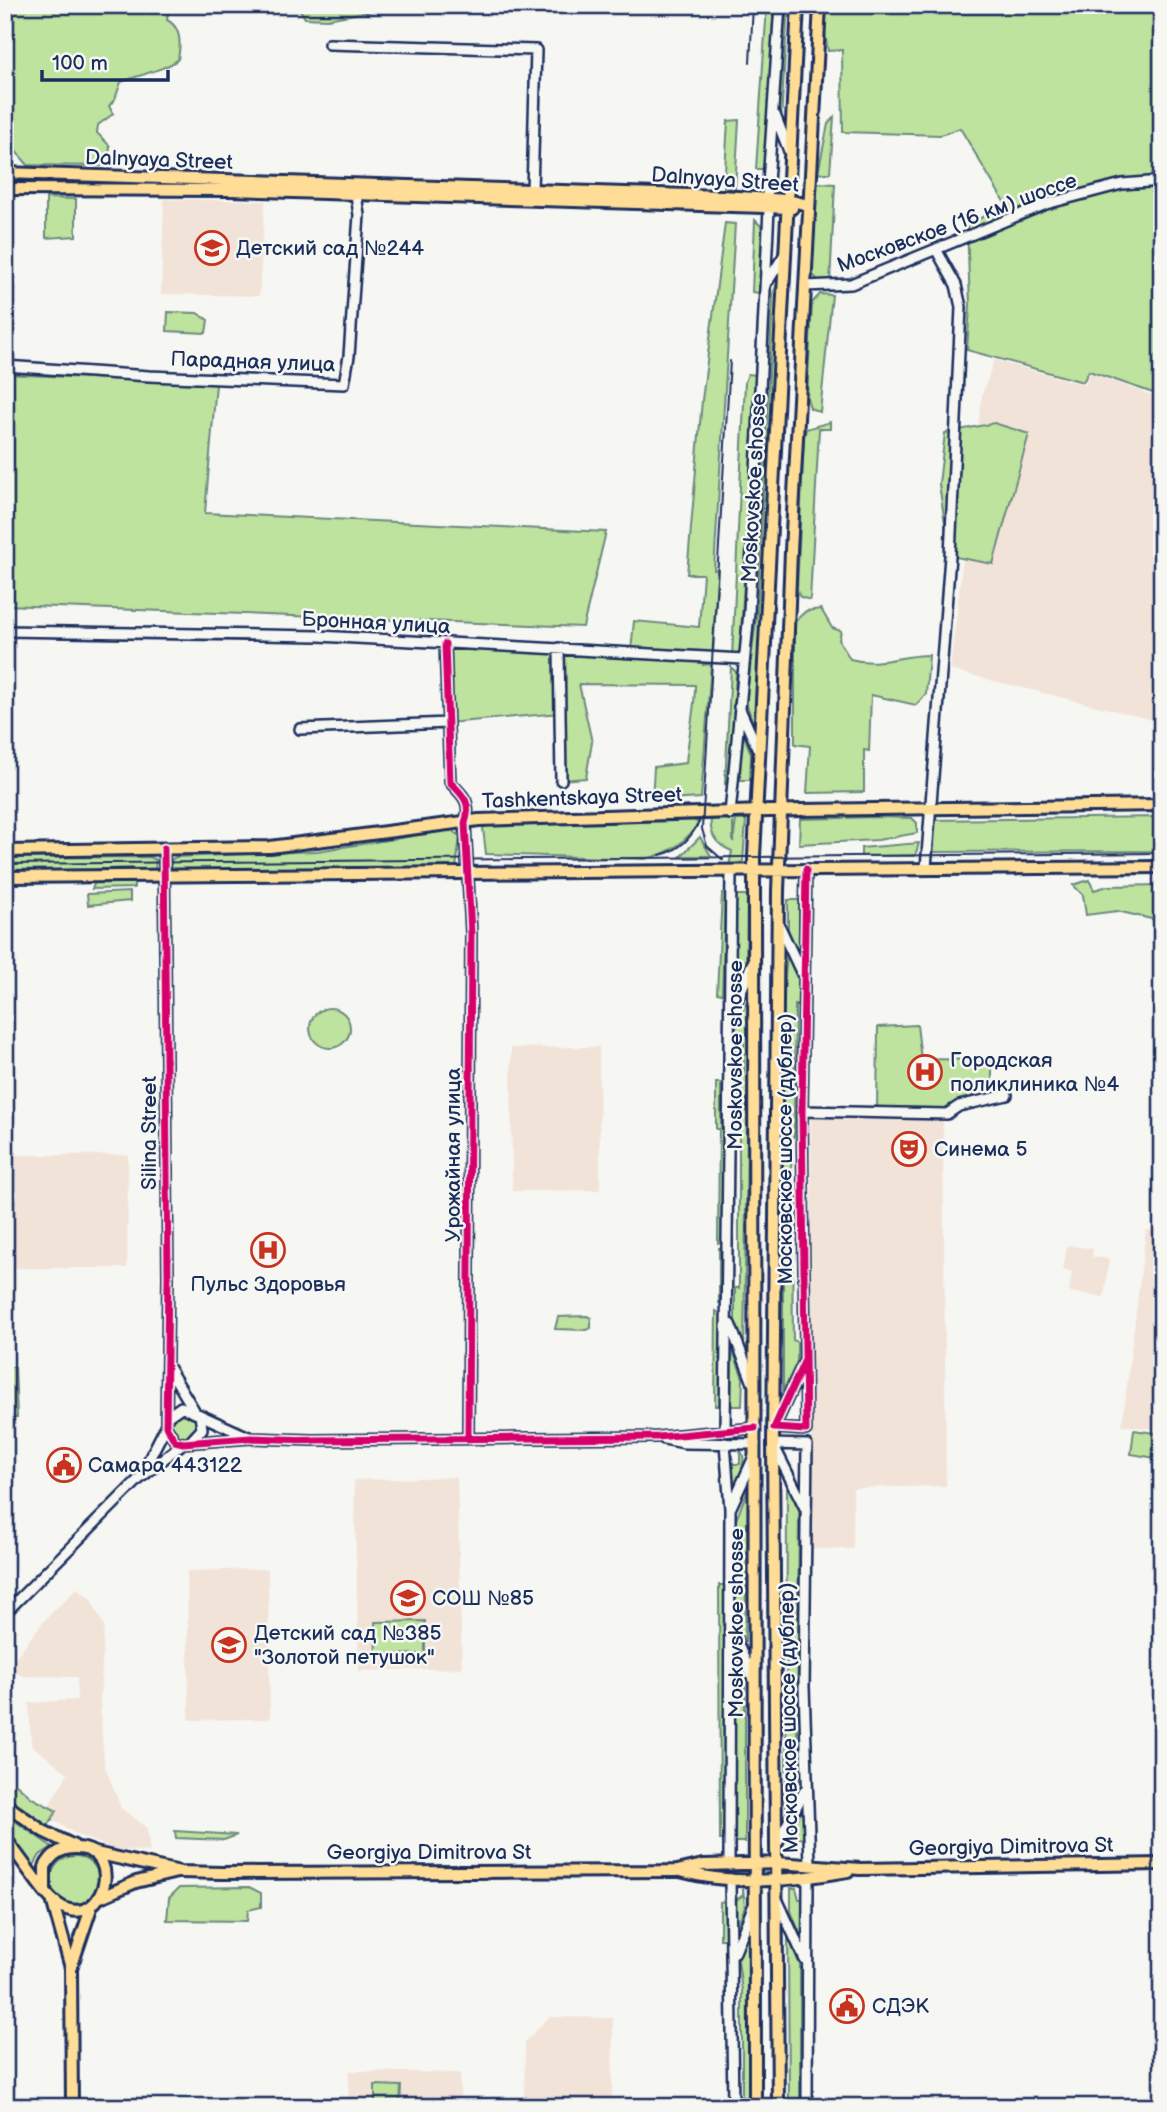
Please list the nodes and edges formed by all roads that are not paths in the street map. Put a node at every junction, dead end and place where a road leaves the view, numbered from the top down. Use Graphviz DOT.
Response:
graph roads {
  1 [pos="780,5"];
  2 [pos="798,5"];
  3 [pos="820,5"];
  4 [pos="329,44"];
  5 [pos="774,113"];
  6 [pos="789,151"];
  7 [pos="5,173"];
  8 [pos="1162,181"];
  9 [pos="5,189"];
  10 [pos="356,190"];
  11 [pos="532,191"];
  12 [pos="768,203"];
  13 [pos="788,204"];
  14 [pos="808,205"];
  15 [pos="937,251"];
  16 [pos="786,253"];
  17 [pos="766,284"];
  18 [pos="805,286"];
  19 [pos="5,366"];
  20 [pos="5,631"];
  21 [pos="445,645"];
  22 [pos="559,648"];
  23 [pos="744,659"];
  24 [pos="739,705"];
  25 [pos="448,723"];
  26 [pos="300,729"];
  27 [pos="760,755"];
  28 [pos="561,780"];
  29 [pos="1162,805"];
  30 [pos="928,807"];
  31 [pos="781,811"];
  32 [pos="756,812"];
  33 [pos="730,814"];
  34 [pos="465,823"];
  35 [pos="164,848"];
  36 [pos="5,851"];
  37 [pos="1162,867"];
  38 [pos="926,868"];
  39 [pos="806,869"];
  40 [pos="754,870"];
  41 [pos="778,870"];
  42 [pos="468,872"];
  43 [pos="731,872"];
  44 [pos="164,876"];
  45 [pos="5,877"];
  46 [pos="778,923"];
  47 [pos="754,959"];
  48 [pos="802,975"];
  49 [pos="730,1021"];
  50 [pos="1007,1095"];
  51 [pos="802,1111"];
  52 [pos="728,1319"];
  53 [pos="804,1362"];
  54 [pos="167,1366"];
  55 [pos="754,1385"];
  56 [pos="197,1413"];
  57 [pos="167,1422"];
  58 [pos="755,1428"];
  59 [pos="774,1428"];
  60 [pos="725,1430"];
  61 [pos="659,1437"];
  62 [pos="251,1438"];
  63 [pos="468,1438"];
  64 [pos="187,1443"];
  65 [pos="725,1443"];
  66 [pos="755,1444"];
  67 [pos="773,1444"];
  68 [pos="754,1457"];
  69 [pos="138,1480"];
  70 [pos="730,1508"];
  71 [pos="804,1508"];
  72 [pos="5,1613"];
  73 [pos="730,1626"];
  74 [pos="754,1681"];
  75 [pos="806,1788"];
  76 [pos="5,1804"];
  77 [pos="5,1838"];
  78 [pos="778,1842"];
  79 [pos="85,1850"];
  80 [pos="778,1863"];
  81 [pos="754,1864"];
  82 [pos="810,1864"];
  83 [pos="1162,1864"];
  84 [pos="729,1865"];
  85 [pos="860,1869"];
  86 [pos="677,1871"];
  87 [pos="180,1872"];
  88 [pos="730,1879"];
  89 [pos="808,1879"];
  90 [pos="754,1880"];
  91 [pos="778,1880"];
  92 [pos="45,1892"];
  93 [pos="97,1901"];
  94 [pos="778,1901"];
  95 [pos="53,1902"];
  96 [pos="755,1903"];
  97 [pos="733,1957"];
  98 [pos="806,1962"];
  99 [pos="71,1968"];
  100 [pos="72,2107"];
  101 [pos="733,2107"];
  102 [pos="755,2107"];
  103 [pos="778,2107"];
  104 [pos="807,2107"];
  1 -- 5 [label="street"];
  2 -- 6 [label="main road, Moskovskoe shosse"];
  3 -- 14 [label="main road, Moskovskoe shosse"];
  4 -- 11 [label="street"];
  5 -- 6 [label="street"];
  5 -- 12 [label="street"];
  6 -- 13 [label="main road, Moskovskoe shosse"];
  7 -- 10 [label="main road, Dalnyaya Street"];
  8 -- 15 [label="street, Московское (16 км) шоссе"];
  9 -- 10 [label="main road, Dalnyaya Street"];
  10 -- 11 [label="main road, Dalnyaya Street"];
  10 -- 12 [label="main road, Dalnyaya Street"];
  10 -- 19 [label="street, Парадная улица"];
  11 -- 12 [label="main road, Dalnyaya Street"];
  12 -- 13 [label="main road, Dalnyaya Street"];
  12 -- 17 [label="street"];
  13 -- 14 [label="main road, Dalnyaya Street"];
  13 -- 16 [label="main road, Moskovskoe shosse"];
  14 -- 18 [label="main road, Moskovskoe shosse"];
  15 -- 18 [label="street, Московское (16 км) шоссе"];
  15 -- 30 [label="street"];
  16 -- 17 [label="street"];
  16 -- 27 [label="main road, Moskovskoe shosse"];
  17 -- 23 [label="street"];
  18 -- 31 [label="main road, Moskovskoe shosse"];
  20 -- 21 [label="street, Бронная улица"];
  21 -- 22 [label="street, Бронная улица"];
  21 -- 25 [label="street"];
  22 -- 23 [label="street, Бронная улица"];
  22 -- 28 [label="street"];
  23 -- 24 [label="street"];
  24 -- 27 [label="street"];
  24 -- 33 [label="street"];
  25 -- 26 [label="street"];
  25 -- 34 [label="street"];
  27 -- 32 [label="main road, Moskovskoe shosse"];
  29 -- 30 [label="main road, Tashkentskaya Street"];
  30 -- 31 [label="main road, Tashkentskaya Street"];
  30 -- 38 [label="street"];
  31 -- 32 [label="main road, Tashkentskaya Street"];
  31 -- 41 [label="main road, Moskovskoe shosse"];
  32 -- 33 [label="main road, Tashkentskaya Street"];
  32 -- 40 [label="main road, Moskovskoe shosse"];
  33 -- 34 [label="main road, Tashkentskaya Street"];
  34 -- 35 [label="main road, Tashkentskaya Street"];
  34 -- 42 [label="street, Урожайная улица"];
  35 -- 36 [label="main road, Tashkentskaya Street"];
  35 -- 44 [label="street, Silina Street"];
  37 -- 38 [label="main road"];
  38 -- 39 [label="main road"];
  39 -- 41 [label="main road"];
  39 -- 48 [label="street, Московское шоссе (дублер)"];
  40 -- 41 [label="main road"];
  40 -- 43 [label="main road"];
  40 -- 47 [label="main road, Moskovskoe shosse"];
  41 -- 46 [label="main road, Moskovskoe shosse"];
  42 -- 43 [label="main road"];
  42 -- 44 [label="main road"];
  42 -- 63 [label="street, Урожайная улица"];
  43 -- 49 [label="street"];
  44 -- 45 [label="main road"];
  44 -- 54 [label="street, Silina Street"];
  46 -- 48 [label="street"];
  46 -- 59 [label="main road, Moskovskoe shosse"];
  47 -- 49 [label="street"];
  47 -- 55 [label="main road, Moskovskoe shosse"];
  48 -- 51 [label="street, Московское шоссе (дублер)"];
  49 -- 52 [label="street"];
  50 -- 51 [label="street"];
  51 -- 53 [label="street, Московское шоссе (дублер)"];
  52 -- 55 [label="street"];
  52 -- 60 [label="street"];
  53 -- 59 [label="street"];
  53 -- 59 [label="street, Московское шоссе (дублер)"];
  54 -- 56 [label="street"];
  54 -- 57 [label="street, Silina Street"];
  55 -- 58 [label="main road, Moskovskoe shosse"];
  56 -- 57 [label="street"];
  56 -- 62 [label="street"];
  56 -- 64 [label="street"];
  57 -- 64 [label="street"];
  57 -- 69 [label="street"];
  58 -- 59 [label="main road"];
  58 -- 60 [label="street"];
  58 -- 66 [label="main road, Moskovskoe shosse"];
  59 -- 67 [label="main road, Moskovskoe shosse"];
  60 -- 61 [label="street"];
  61 -- 63 [label="street"];
  61 -- 65 [label="street"];
  62 -- 63 [label="street"];
  62 -- 64 [label="street"];
  64 -- 69 [label="street"];
  65 -- 66 [label="street"];
  65 -- 70 [label="street"];
  66 -- 67 [label="main road"];
  66 -- 68 [label="main road, Moskovskoe shosse"];
  67 -- 71 [label="street"];
  67 -- 71 [label="street, Московское шоссе (дублер)"];
  67 -- 78 [label="main road, Moskovskoe shosse"];
  68 -- 70 [label="street"];
  68 -- 74 [label="main road, Moskovskoe shosse"];
  69 -- 72 [label="street"];
  70 -- 73 [label="street"];
  71 -- 75 [label="street, Московское шоссе (дублер)"];
  73 -- 74 [label="street"];
  73 -- 84 [label="street"];
  74 -- 81 [label="main road, Moskovskoe shosse"];
  75 -- 78 [label="street"];
  75 -- 82 [label="street, Московское шоссе (дублер)"];
  76 -- 79 [label="main road, Georgiya Dimitrova St"];
  77 -- 92 [label="main road"];
  78 -- 80 [label="main road, Moskovskoe shosse"];
  79 -- 87 [label="main road, Georgiya Dimitrova St"];
  79 -- 92 [label="main road"];
  79 -- 93 [label="main road"];
  80 -- 81 [label="main road, Georgiya Dimitrova St"];
  80 -- 82 [label="main road, Georgiya Dimitrova St"];
  80 -- 91 [label="main road, Moskovskoe shosse"];
  81 -- 84 [label="main road, Georgiya Dimitrova St"];
  81 -- 90 [label="main road, Moskovskoe shosse"];
  82 -- 85 [label="main road, Georgiya Dimitrova St"];
  83 -- 85 [label="main road, Georgiya Dimitrova St"];
  84 -- 86 [label="main road, Georgiya Dimitrova St"];
  85 -- 89 [label="main road, Georgiya Dimitrova St"];
  86 -- 87 [label="main road, Georgiya Dimitrova St"];
  86 -- 88 [label="main road, Georgiya Dimitrova St"];
  87 -- 93 [label="main road, Georgiya Dimitrova St"];
  88 -- 90 [label="main road, Georgiya Dimitrova St"];
  88 -- 97 [label="street"];
  89 -- 91 [label="main road, Georgiya Dimitrova St"];
  89 -- 98 [label="street, Московское шоссе (дублер)"];
  90 -- 91 [label="main road, Georgiya Dimitrova St"];
  90 -- 96 [label="main road, Moskovskoe shosse"];
  91 -- 94 [label="main road, Moskovskoe shosse"];
  92 -- 95 [label="main road"];
  93 -- 95 [label="main road"];
  93 -- 99 [label="main road"];
  94 -- 98 [label="street"];
  94 -- 103 [label="main road, Moskovskoe shosse"];
  95 -- 99 [label="main road"];
  96 -- 97 [label="street"];
  96 -- 102 [label="main road, Moskovskoe shosse"];
  97 -- 101 [label="street"];
  98 -- 104 [label="street, Московское шоссе (дублер)"];
  99 -- 100 [label="main road"];
}
